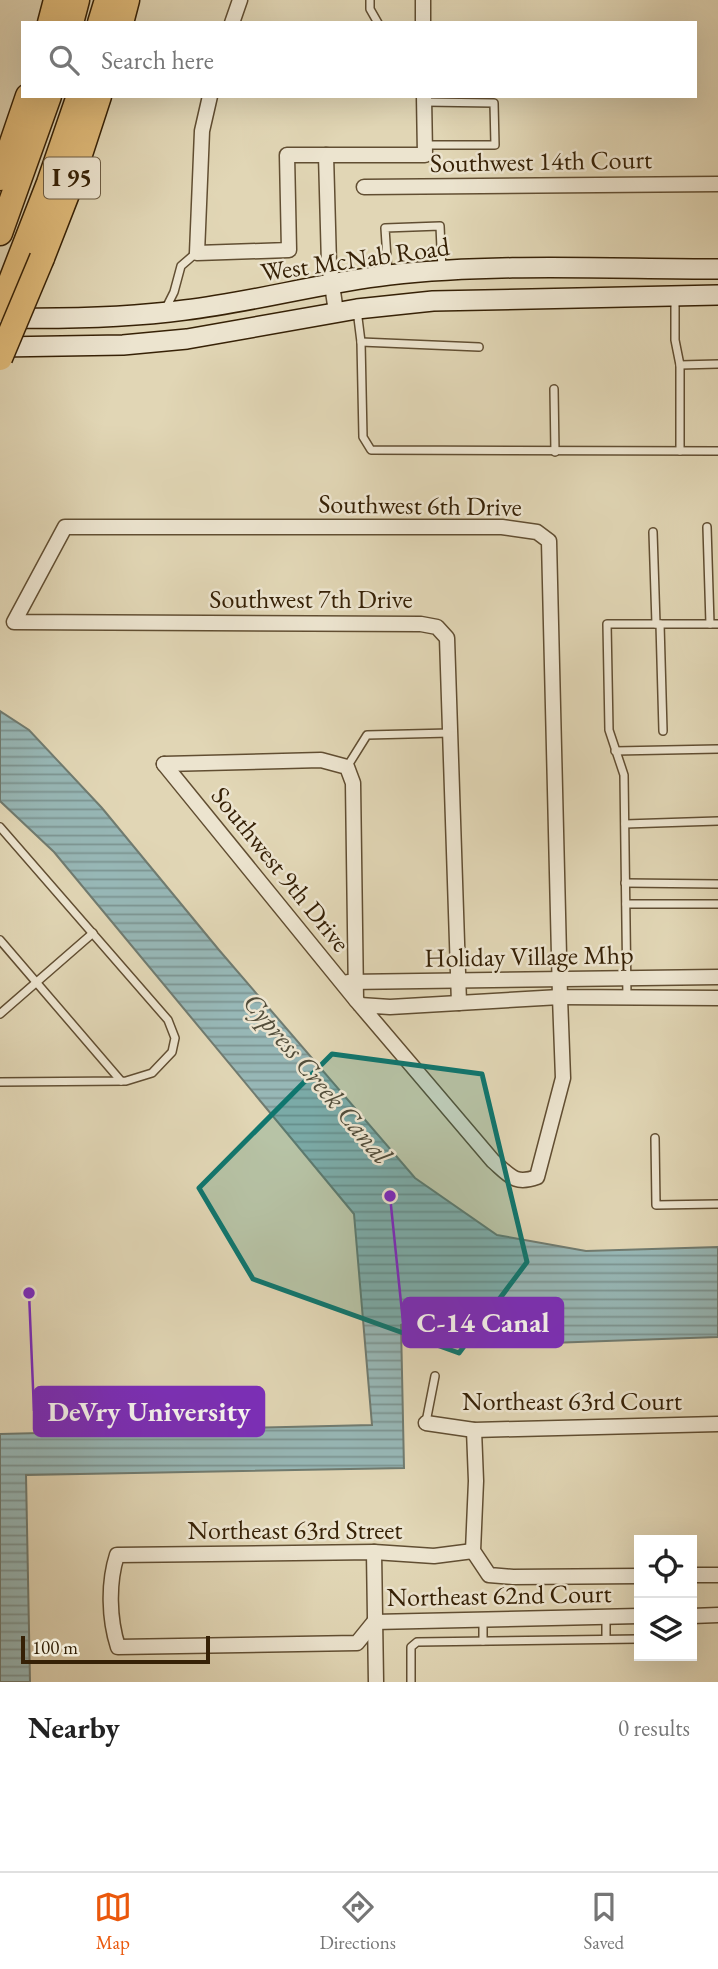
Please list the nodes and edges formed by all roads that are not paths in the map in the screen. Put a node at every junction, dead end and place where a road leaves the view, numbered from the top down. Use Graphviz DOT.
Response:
graph roads {
  1 [pos="56,0"];
  2 [pos="77,0"];
  3 [pos="107,0"];
  4 [pos="127,0"];
  5 [pos="240,0"];
  6 [pos="370,0"];
  7 [pos="423,0"];
  8 [pos="51,21"];
  9 [pos="72,21"];
  10 [pos="101,21"];
  11 [pos="122,21"];
  12 [pos="233,21"];
  13 [pos="377,21"];
  14 [pos="424,21"];
  15 [pos="27,98"];
  16 [pos="47,98"];
  17 [pos="78,98"];
  18 [pos="98,98"];
  19 [pos="210,98"];
  20 [pos="424,99"];
  21 [pos="424,145"];
  22 [pos="326,155"];
  23 [pos="0,178"];
  24 [pos="718,184"];
  25 [pos="364,187"];
  26 [pos="0,233"];
  27 [pos="197,253"];
  28 [pos="31,258"];
  29 [pos="718,269"];
  30 [pos="442,271"];
  31 [pos="388,275"];
  32 [pos="331,284"];
  33 [pos="675,295"];
  34 [pos="718,295"];
  35 [pos="0,309"];
  36 [pos="357,309"];
  37 [pos="336,312"];
  38 [pos="162,313"];
  39 [pos="0,318"];
  40 [pos="361,342"];
  41 [pos="0,347"];
  42 [pos="479,347"];
  43 [pos="0,358"];
  44 [pos="718,364"];
  45 [pos="680,365"];
  46 [pos="554,389"];
  47 [pos="680,451"];
  48 [pos="718,451"];
  49 [pos="555,452"];
  50 [pos="708,527"];
  51 [pos="653,532"];
  52 [pos="14,622"];
  53 [pos="658,624"];
  54 [pos="714,624"];
  55 [pos="663,731"];
  56 [pos="450,733"];
  57 [pos="718,749"];
  58 [pos="615,751"];
  59 [pos="347,767"];
  60 [pos="718,821"];
  61 [pos="625,824"];
  62 [pos="0,827"];
  63 [pos="625,883"];
  64 [pos="718,884"];
  65 [pos="626,904"];
  66 [pos="718,904"];
  67 [pos="93,933"];
  68 [pos="0,940"];
  69 [pos="718,977"];
  70 [pos="627,978"];
  71 [pos="560,979"];
  72 [pos="348,982"];
  73 [pos="458,982"];
  74 [pos="37,984"];
  75 [pos="560,997"];
  76 [pos="628,998"];
  77 [pos="718,998"];
  78 [pos="358,1002"];
  79 [pos="459,1003"];
  80 [pos="0,1014"];
  81 [pos="121,1081"];
  82 [pos="0,1082"];
  83 [pos="655,1138"];
  84 [pos="718,1204"];
  85 [pos="435,1376"];
  86 [pos="426,1423"];
  87 [pos="718,1424"];
  88 [pos="474,1430"];
  89 [pos="472,1550"];
  90 [pos="374,1552"];
  91 [pos="697,1575"];
  92 [pos="718,1575"];
  93 [pos="634,1576"];
  94 [pos="718,1615"];
  95 [pos="634,1616"];
  96 [pos="697,1616"];
  97 [pos="606,1617"];
  98 [pos="483,1620"];
  99 [pos="374,1622"];
  100 [pos="606,1639"];
  101 [pos="634,1639"];
  102 [pos="483,1641"];
  103 [pos="118,1647"];
  104 [pos="376,1682"];
  105 [pos="411,1682"];
  1 -- 8 [label="highway"];
  2 -- 9 [label="highway"];
  3 -- 10 [label="highway"];
  4 -- 11 [label="highway"];
  5 -- 12 [label="street"];
  6 -- 13 [label="lane"];
  7 -- 14 [label="street"];
  15 -- 23 [label="highway, I 95"];
  16 -- 26 [label="highway"];
  17 -- 28 [label="highway"];
  18 -- 28 [label="highway, I 95"];
  19 -- 27 [label="street"];
  20 -- 21 [label="street"];
  20 -- 21 [label="lane"];
  21 -- 22 [label="street"];
  22 -- 27 [label="street"];
  22 -- 32 [label="street"];
  24 -- 25 [label="street, Southwest 14th Court"];
  27 -- 38 [label="lane"];
  28 -- 35 [label="highway"];
  28 -- 43 [label="highway, I 95, bridge"];
  29 -- 30 [label="main road, West McNab Road"];
  30 -- 31 [label="main road, West McNab Road"];
  30 -- 31 [label="lane"];
  31 -- 32 [label="main road, West McNab Road"];
  32 -- 37 [label="street"];
  32 -- 38 [label="main road, West McNab Road"];
  33 -- 34 [label="main road, West McNab Road"];
  33 -- 36 [label="main road, West McNab Road"];
  33 -- 45 [label="lane"];
  36 -- 37 [label="main road, West McNab Road"];
  36 -- 40 [label="lane"];
  37 -- 41 [label="main road, West McNab Road"];
  38 -- 39 [label="main road, West McNab Road"];
  40 -- 42 [label="lane"];
  40 -- 49 [label="lane"];
  44 -- 45 [label="lane"];
  45 -- 47 [label="lane"];
  46 -- 49 [label="lane"];
  47 -- 48 [label="lane"];
  47 -- 49 [label="lane"];
  50 -- 54 [label="lane"];
  51 -- 53 [label="lane"];
  52 -- 56 [label="street, Southwest 7th Drive"];
  52 -- 71 [label="street, Southwest 6th Drive"];
  53 -- 54 [label="lane"];
  53 -- 55 [label="lane"];
  53 -- 58 [label="lane"];
  56 -- 59 [label="lane"];
  56 -- 73 [label="street, Southwest 7th Drive"];
  57 -- 58 [label="lane"];
  58 -- 61 [label="lane"];
  59 -- 72 [label="street"];
  59 -- 72 [label="street, Southwest 9th Drive"];
  60 -- 61 [label="lane"];
  61 -- 63 [label="lane"];
  62 -- 67 [label="lane"];
  63 -- 64 [label="lane"];
  63 -- 65 [label="lane"];
  65 -- 66 [label="lane"];
  65 -- 70 [label="lane"];
  67 -- 74 [label="lane"];
  67 -- 81 [label="lane"];
  68 -- 74 [label="lane"];
  69 -- 70 [label="street, Holiday Village Mhp"];
  70 -- 71 [label="street, Holiday Village Mhp"];
  70 -- 76 [label="lane"];
  71 -- 73 [label="street, Holiday Village Mhp"];
  71 -- 75 [label="street, Southwest 6th Drive"];
  72 -- 73 [label="street, Holiday Village Mhp"];
  72 -- 78 [label="street, Southwest 9th Drive"];
  73 -- 79 [label="street, Southwest 7th Drive"];
  74 -- 80 [label="lane"];
  74 -- 81 [label="lane"];
  75 -- 76 [label="street, Holiday Village Mhp"];
  75 -- 78 [label="street, Holiday Village Mhp"];
  75 -- 79 [label="street, Holiday Village Mhp"];
  76 -- 77 [label="street, Holiday Village Mhp"];
  78 -- 79 [label="street, Holiday Village Mhp"];
  81 -- 82 [label="lane"];
  83 -- 84 [label="lane"];
  85 -- 86 [label="lane"];
  86 -- 88 [label="street, Northeast 63rd Court"];
  87 -- 88 [label="street, Northeast 63rd Court"];
  88 -- 89 [label="street"];
  89 -- 90 [label="street, Northeast 63rd Street"];
  89 -- 93 [label="street"];
  90 -- 99 [label="street"];
  90 -- 103 [label="street, Northeast 63rd Street"];
  91 -- 92 [label="street"];
  94 -- 96 [label="street"];
  95 -- 97 [label="street, Northeast 62nd Court"];
  97 -- 98 [label="street, Northeast 62nd Court"];
  97 -- 100 [label="lane"];
  98 -- 99 [label="street, Northeast 62nd Court"];
  98 -- 102 [label="lane"];
  99 -- 103 [label="street, Northeast 62nd Court"];
  99 -- 104 [label="street"];
  100 -- 101 [label="lane"];
  100 -- 102 [label="lane"];
  102 -- 105 [label="lane"];
}
